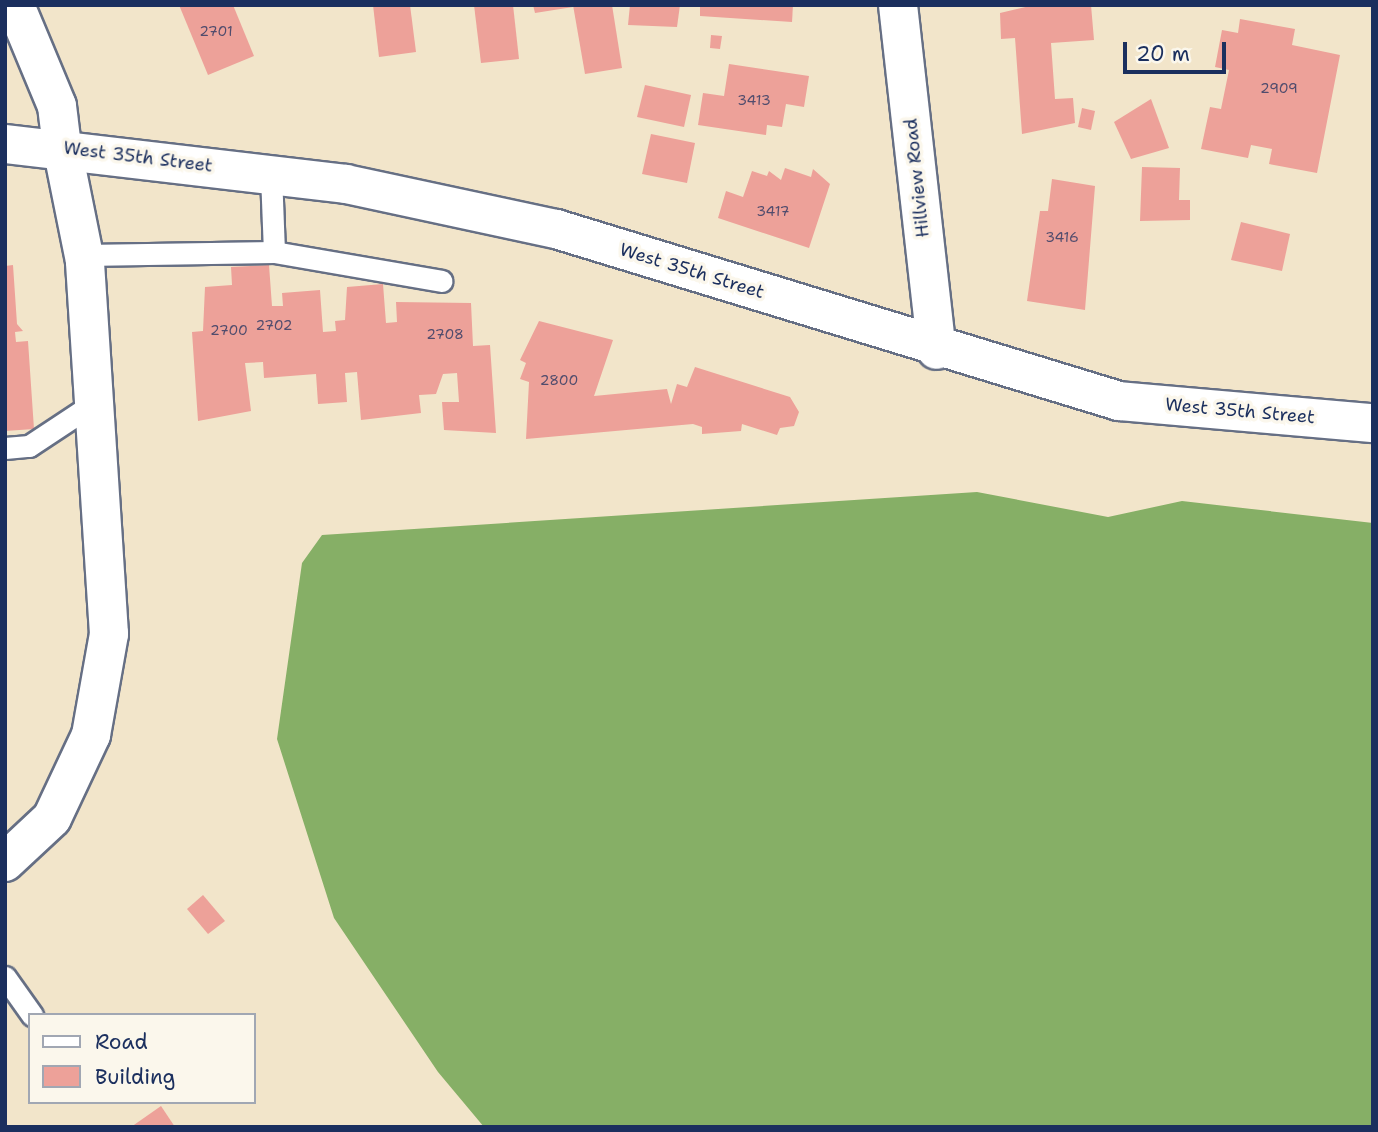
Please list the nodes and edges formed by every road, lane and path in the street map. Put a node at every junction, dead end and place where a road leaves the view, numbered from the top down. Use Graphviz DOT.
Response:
graph roads {
  1 [pos="13,5"];
  2 [pos="898,5"];
  3 [pos="5,18"];
  4 [pos="5,144"];
  5 [pos="62,147"];
  6 [pos="271,174"];
  7 [pos="274,252"];
  8 [pos="84,256"];
  9 [pos="443,281"];
  10 [pos="937,350"];
  11 [pos="94,402"];
  12 [pos="1373,423"];
  13 [pos="5,448"];
  14 [pos="5,862"];
  15 [pos="5,978"];
  16 [pos="31,1013"];
  1 -- 3 [label="street"];
  1 -- 5 [label="street"];
  2 -- 10 [label="street, Hillview Road"];
  4 -- 5 [label="street, West 35th Street"];
  5 -- 6 [label="street, West 35th Street"];
  5 -- 8 [label="street"];
  6 -- 7 [label="lane"];
  6 -- 10 [label="street, West 35th Street"];
  7 -- 8 [label="lane"];
  7 -- 9 [label="lane"];
  8 -- 11 [label="street"];
  10 -- 12 [label="street, West 35th Street"];
  11 -- 13 [label="lane"];
  11 -- 14 [label="street"];
  15 -- 16 [label="lane"];
}
